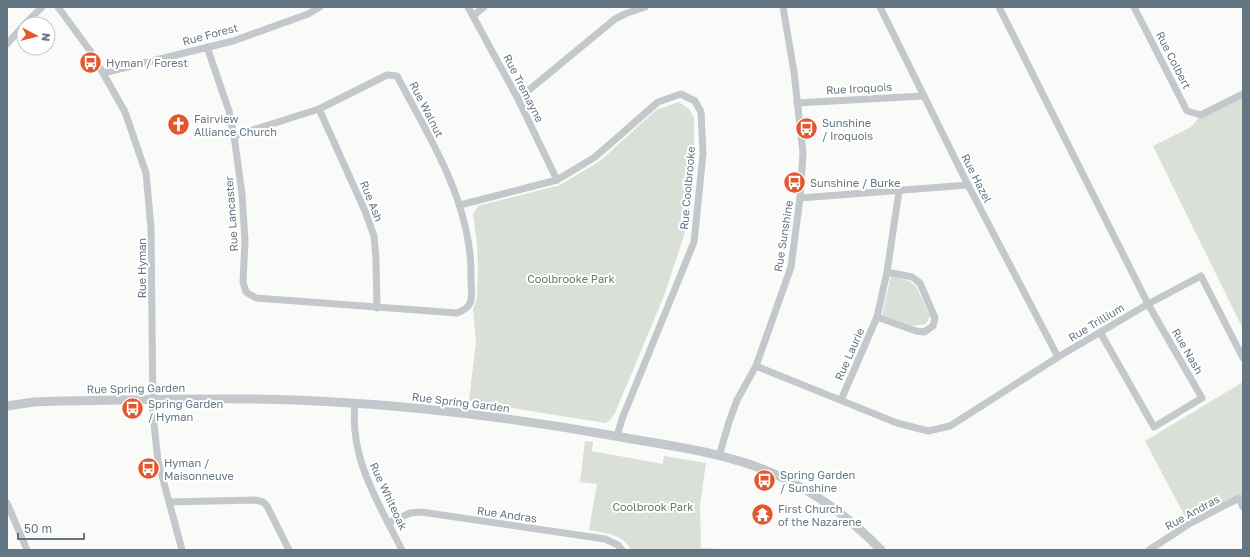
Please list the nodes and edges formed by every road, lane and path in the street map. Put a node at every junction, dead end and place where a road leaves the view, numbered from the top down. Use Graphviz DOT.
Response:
graph roads {
  1 [pos="42,7"];
  2 [pos="58,7"];
  3 [pos="320,7"];
  4 [pos="468,7"];
  5 [pos="484,7"];
  6 [pos="645,7"];
  7 [pos="783,7"];
  8 [pos="880,7"];
  9 [pos="998,7"];
  10 [pos="1134,7"];
  11 [pos="32,16"];
  12 [pos="473,16"];
  13 [pos="16,33"];
  14 [pos="7,44"];
  15 [pos="207,47"];
  16 [pos="103,73"];
  17 [pos="1243,94"];
  18 [pos="923,96"];
  19 [pos="518,99"];
  20 [pos="797,103"];
  21 [pos="319,109"];
  22 [pos="234,136"];
  23 [pos="557,180"];
  24 [pos="968,185"];
  25 [pos="899,190"];
  26 [pos="800,198"];
  27 [pos="460,205"];
  28 [pos="887,272"];
  29 [pos="1148,304"];
  30 [pos="376,308"];
  31 [pos="457,313"];
  32 [pos="877,317"];
  33 [pos="1100,332"];
  34 [pos="1058,357"];
  35 [pos="1243,358"];
  36 [pos="756,366"];
  37 [pos="153,399"];
  38 [pos="841,400"];
  39 [pos="355,404"];
  40 [pos="7,406"];
  41 [pos="617,436"];
  42 [pos="720,456"];
  43 [pos="169,502"];
  44 [pos="7,503"];
  45 [pos="1243,507"];
  46 [pos="388,522"];
  47 [pos="27,550"];
  48 [pos="182,550"];
  49 [pos="289,550"];
  50 [pos="402,550"];
  51 [pos="622,550"];
  52 [pos="881,550"];
  53 [pos="1150,550"];
  1 -- 11 [label="street"];
  2 -- 16 [label="street, Rue Hyman"];
  3 -- 15 [label="street, Rue Forest"];
  4 -- 12 [label="street, Rue Tremayne"];
  5 -- 12 [label="street"];
  6 -- 19 [label="street"];
  7 -- 20 [label="street, Rue Sunshine"];
  8 -- 18 [label="street, Rue Hazel"];
  9 -- 29 [label="street"];
  10 -- 17 [label="street, Rue Colbert"];
  12 -- 19 [label="street, Rue Tremayne"];
  13 -- 14 [label="street"];
  15 -- 16 [label="street, Rue Forest"];
  15 -- 22 [label="street, Rue Lancaster"];
  16 -- 37 [label="street, Rue Hyman"];
  18 -- 20 [label="street, Rue Iroquois"];
  18 -- 24 [label="street, Rue Hazel"];
  19 -- 23 [label="street, Rue Tremayne"];
  20 -- 26 [label="street, Rue Sunshine"];
  21 -- 22 [label="street, Rue Walnut"];
  21 -- 27 [label="street, Rue Walnut"];
  21 -- 30 [label="street, Rue Ash"];
  22 -- 30 [label="street, Rue Lancaster"];
  23 -- 27 [label="street, Rue Coolbrooke"];
  23 -- 41 [label="street, Rue Coolbrooke"];
  24 -- 25 [label="street"];
  24 -- 34 [label="street, Rue Hazel"];
  25 -- 26 [label="street"];
  25 -- 28 [label="street, Rue Laurie"];
  26 -- 36 [label="street, Rue Sunshine"];
  27 -- 31 [label="street, Rue Walnut"];
  28 -- 32 [label="street, Rue Laurie"];
  28 -- 32 [label="street"];
  29 -- 33 [label="street, Rue Trillium"];
  29 -- 33 [label="street, Rue Nash"];
  29 -- 35 [label="street"];
  30 -- 31 [label="street, Rue Lancaster"];
  32 -- 38 [label="street, Rue Laurie"];
  33 -- 34 [label="street, Rue Trillium"];
  34 -- 38 [label="street, Rue Trillium"];
  36 -- 38 [label="street, Rue Trillium"];
  36 -- 42 [label="street, Rue Sunshine"];
  37 -- 39 [label="street, Rue Spring Garden"];
  37 -- 40 [label="street, Rue Spring Garden"];
  37 -- 43 [label="street, Rue Hyman"];
  39 -- 41 [label="street, Rue Spring Garden"];
  39 -- 46 [label="street, Rue Whiteoak"];
  41 -- 42 [label="street, Rue Spring Garden"];
  42 -- 52 [label="street, Rue Spring Garden"];
  43 -- 48 [label="street, Rue Hyman"];
  43 -- 49 [label="street"];
  44 -- 47 [label="street"];
  45 -- 53 [label="street, Rue Andras"];
  46 -- 50 [label="street, Rue Whiteoak"];
  46 -- 51 [label="street, Rue Andras"];
}
